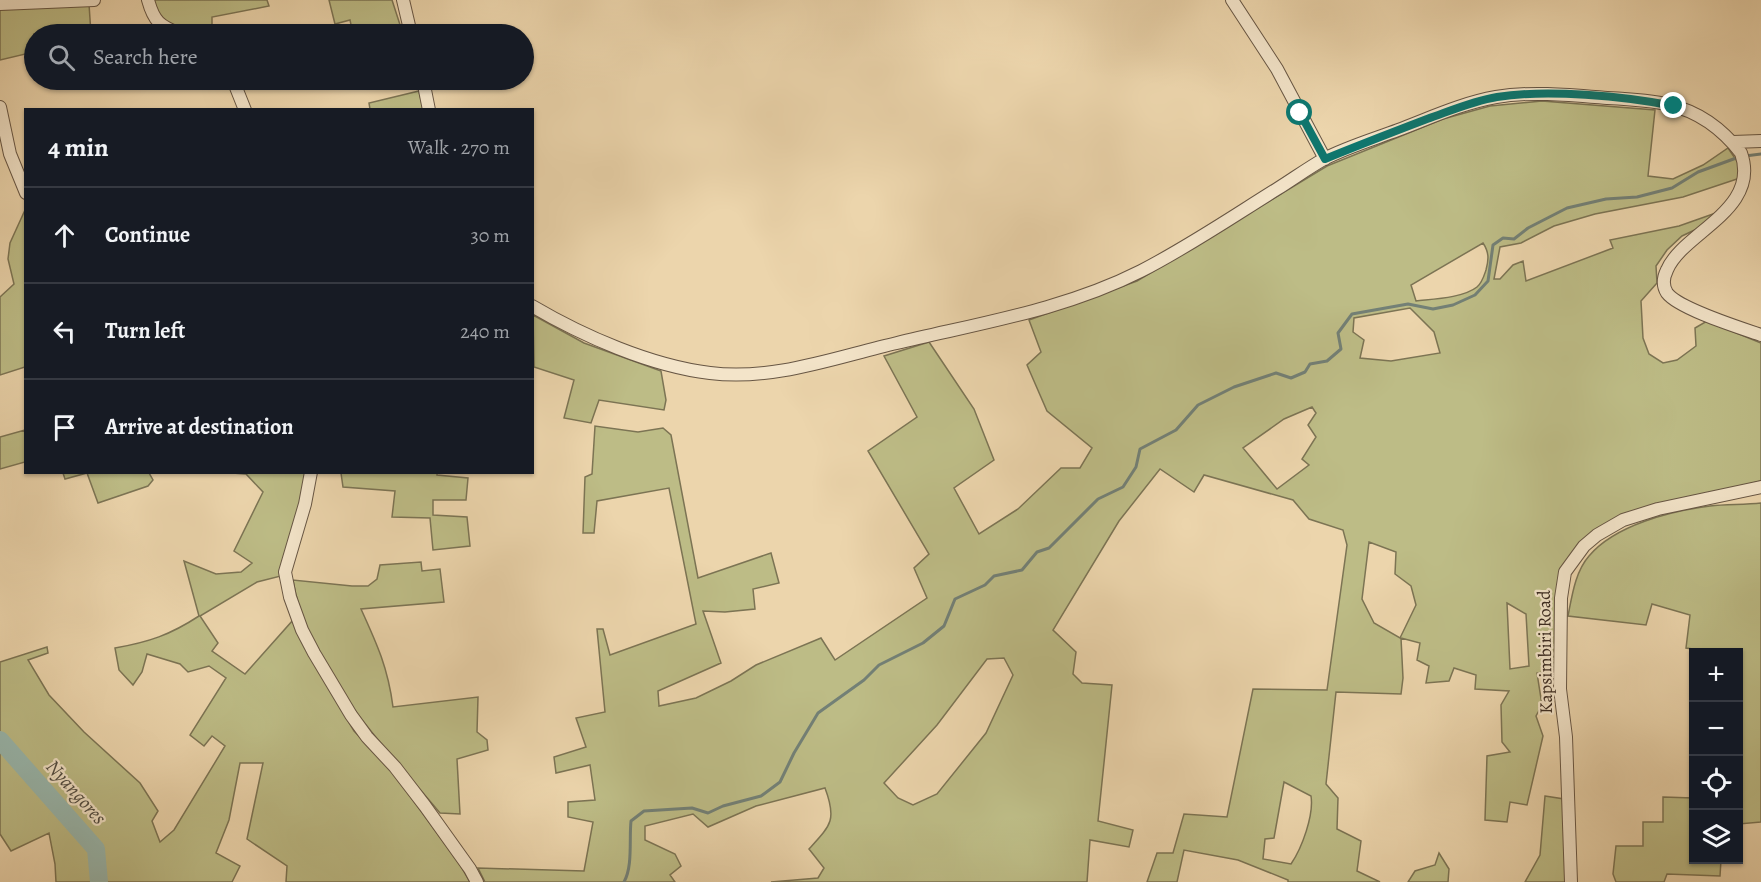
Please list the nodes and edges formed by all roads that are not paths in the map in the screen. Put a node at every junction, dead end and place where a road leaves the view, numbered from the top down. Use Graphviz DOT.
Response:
graph roads {
  1 [pos="94,0"];
  2 [pos="148,0"];
  3 [pos="403,0"];
  4 [pos="1232,0"];
  5 [pos="0,4"];
  6 [pos="159,24"];
  7 [pos="409,24"];
  8 [pos="236,90"];
  9 [pos="425,90"];
  10 [pos="0,107"];
  11 [pos="244,108"];
  12 [pos="429,108"];
  13 [pos="1761,141"];
  14 [pos="1739,151"];
  15 [pos="1325,159"];
  16 [pos="24,188"];
  17 [pos="534,307"];
  18 [pos="1761,335"];
  19 [pos="311,474"];
  20 [pos="1761,487"];
  21 [pos="477,882"];
  22 [pos="1571,882"];
  1 -- 5 [label="street"];
  2 -- 6 [label="street"];
  3 -- 7 [label="street"];
  4 -- 15 [label="street"];
  8 -- 11 [label="street"];
  9 -- 12 [label="street"];
  10 -- 16 [label="street"];
  13 -- 14 [label="street"];
  14 -- 15 [label="street"];
  14 -- 18 [label="street"];
  15 -- 17 [label="street"];
  19 -- 21 [label="street"];
  20 -- 22 [label="street, Kapsimbiri Road"];
}
